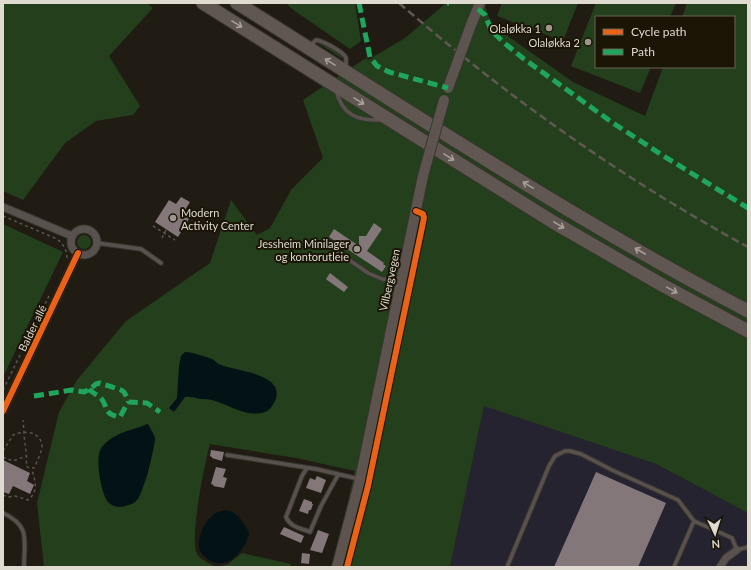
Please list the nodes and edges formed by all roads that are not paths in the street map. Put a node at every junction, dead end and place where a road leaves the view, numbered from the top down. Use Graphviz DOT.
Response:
graph roads {
  1 [pos="202,3"];
  2 [pos="237,3"];
  3 [pos="254,3"];
  4 [pos="480,3"];
  5 [pos="308,48"];
  6 [pos="3,207"];
  7 [pos="72,236"];
  8 [pos="323,242"];
  9 [pos="97,244"];
  10 [pos="78,253"];
  11 [pos="161,263"];
  12 [pos="401,282"];
  13 [pos="748,311"];
  14 [pos="748,331"];
  15 [pos="3,411"];
  16 [pos="226,455"];
  17 [pos="307,468"];
  18 [pos="338,475"];
  19 [pos="360,480"];
  20 [pos="3,513"];
  21 [pos="694,521"];
  22 [pos="748,547"];
  23 [pos="737,550"];
  24 [pos="24,567"];
  25 [pos="337,567"];
  26 [pos="507,567"];
  27 [pos="674,567"];
  28 [pos="720,567"];
  1 -- 14 [label="highway, one-way"];
  2 -- 5 [label="highway"];
  3 -- 5 [label="highway"];
  4 -- 12 [label="main road, Vilbergvegen, bridge"];
  13 -- 5 [label="highway, one-way"];
  6 -- 7 [label="street"];
  7 -- 9 [label="street"];
  7 -- 10 [label="street"];
  8 -- 12 [label="lane"];
  9 -- 10 [label="street"];
  9 -- 11 [label="lane"];
  10 -- 15 [label="street, Balder allé"];
  12 -- 19 [label="main road, Vilbergvegen"];
  16 -- 17 [label="lane"];
  17 -- 18 [label="lane"];
  17 -- 18 [label="lane"];
  18 -- 19 [label="lane"];
  19 -- 25 [label="main road, Vilbergvegen"];
  20 -- 24 [label="lane"];
  21 -- 23 [label="lane"];
  21 -- 26 [label="lane"];
  21 -- 27 [label="lane"];
  22 -- 23 [label="lane"];
  23 -- 28 [label="street"];
}
